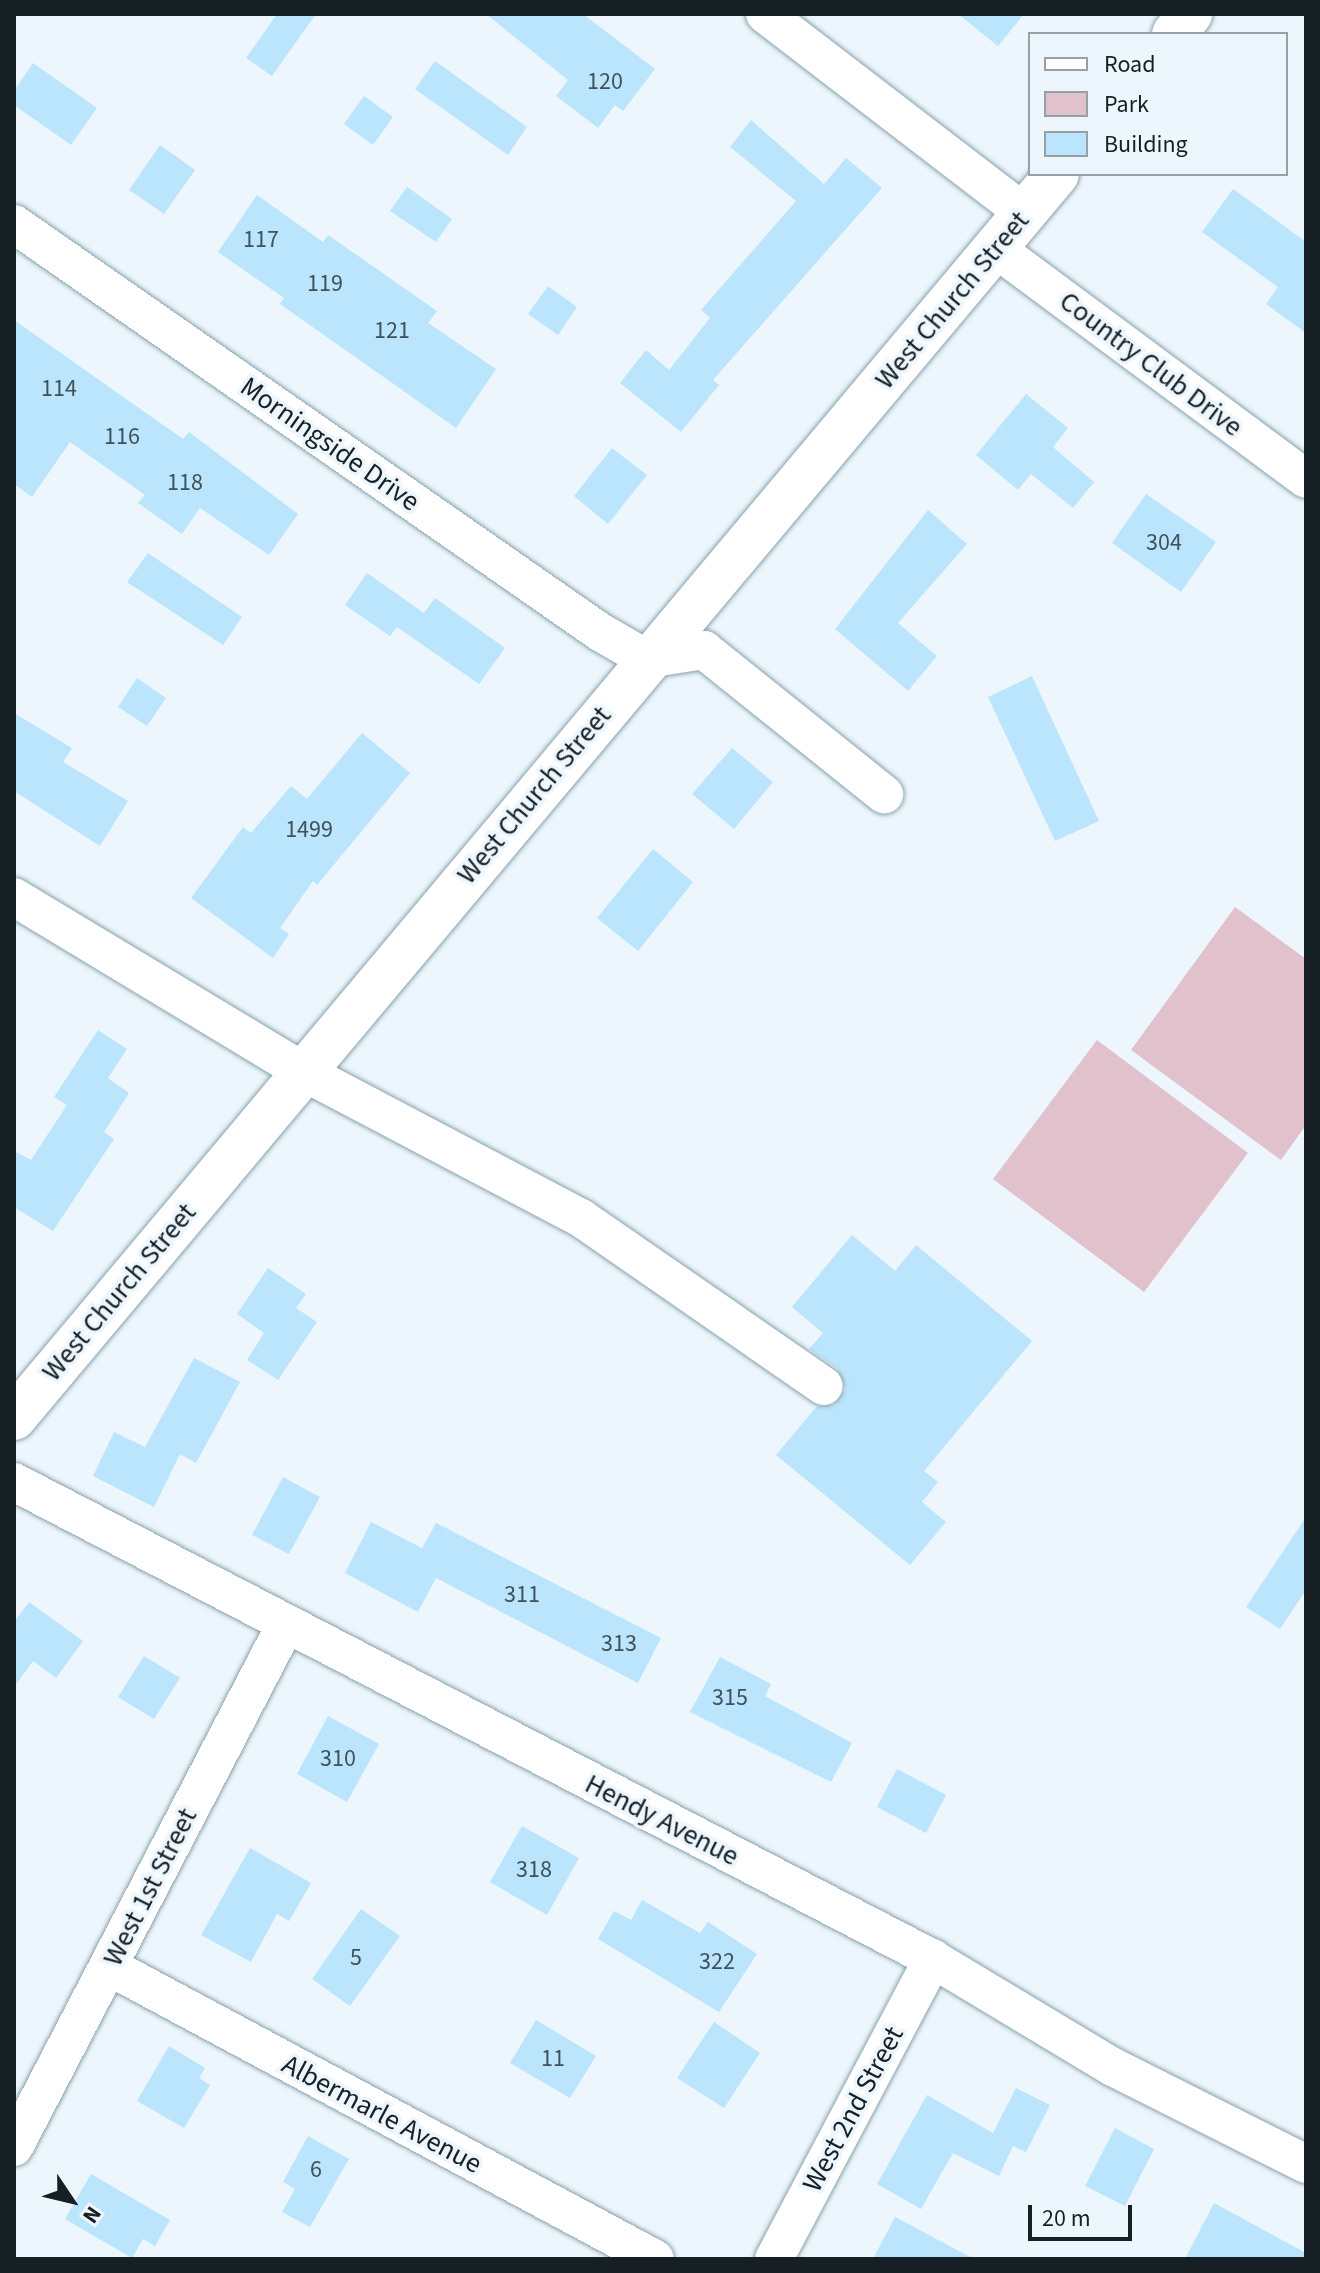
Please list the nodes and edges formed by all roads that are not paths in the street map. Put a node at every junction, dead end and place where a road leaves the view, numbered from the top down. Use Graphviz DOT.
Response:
graph roads {
  1 [pos="765,14"];
  2 [pos="1190,14"];
  3 [pos="1176,32"];
  4 [pos="1055,176"];
  5 [pos="1024,213"];
  6 [pos="14,224"];
  7 [pos="995,248"];
  8 [pos="1306,479"];
  9 [pos="647,659"];
  10 [pos="884,794"];
  11 [pos="14,897"];
  12 [pos="302,1071"];
  13 [pos="824,1386"];
  14 [pos="14,1418"];
  15 [pos="14,1482"];
  16 [pos="285,1626"];
  17 [pos="933,1959"];
  18 [pos="110,1967"];
  19 [pos="14,2147"];
  20 [pos="1306,2164"];
  21 [pos="655,2259"];
  22 [pos="774,2259"];
  1 -- 5 [label="street"];
  2 -- 3 [label="main road"];
  4 -- 5 [label="main road, West Church Street"];
  5 -- 7 [label="main road, West Church Street"];
  6 -- 9 [label="street, Morningside Drive"];
  7 -- 8 [label="street, Country Club Drive"];
  7 -- 9 [label="main road, West Church Street"];
  9 -- 10 [label="street"];
  9 -- 12 [label="main road, West Church Street"];
  11 -- 12 [label="street"];
  12 -- 13 [label="street"];
  12 -- 14 [label="main road, West Church Street"];
  15 -- 16 [label="street, Hendy Avenue"];
  16 -- 17 [label="street, Hendy Avenue"];
  16 -- 18 [label="street, West 1st Street"];
  17 -- 20 [label="street, Hendy Avenue"];
  17 -- 22 [label="street, West 2nd Street"];
  18 -- 19 [label="street, West 1st Street"];
  18 -- 21 [label="street, Albermarle Avenue"];
}
